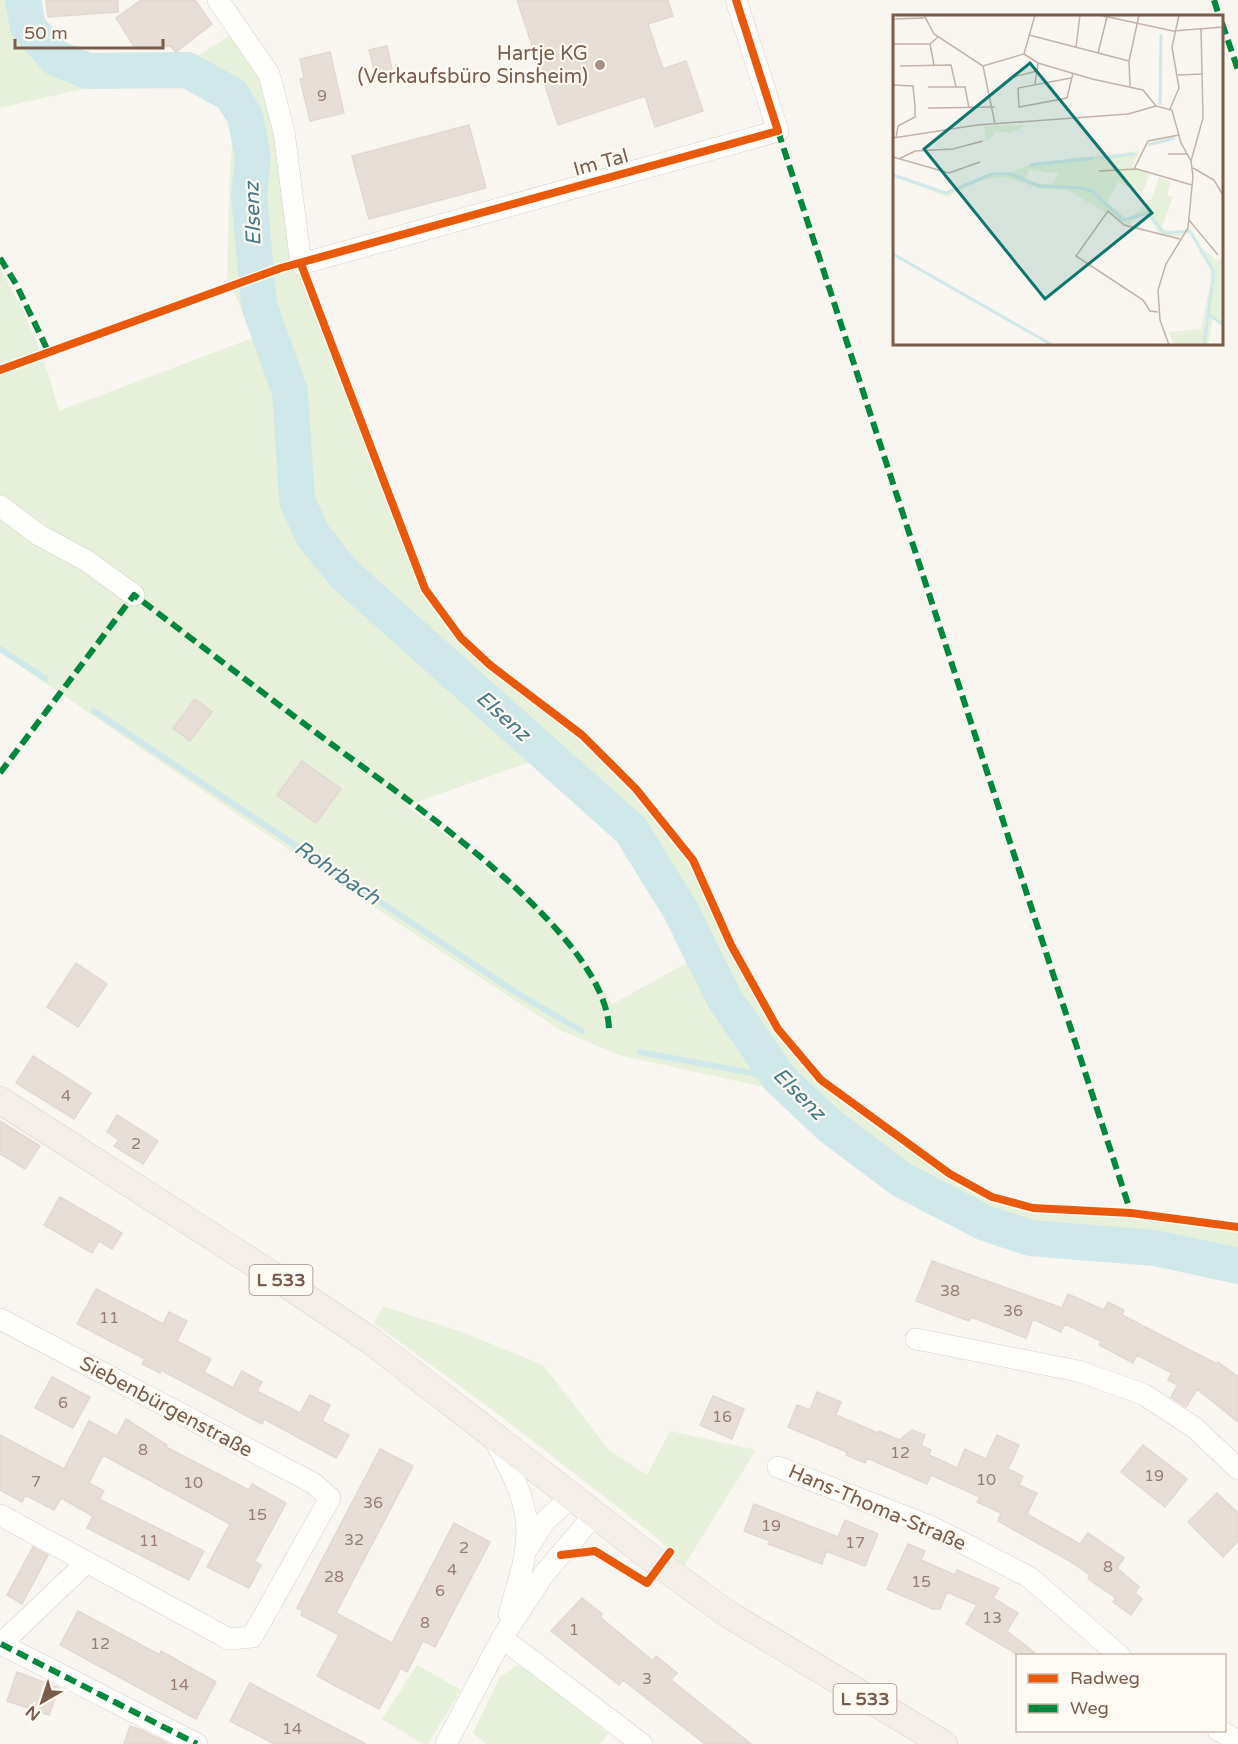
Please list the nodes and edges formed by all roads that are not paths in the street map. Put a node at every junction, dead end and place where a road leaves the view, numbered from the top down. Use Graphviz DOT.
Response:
graph roads {
  1 [pos="218,0"];
  2 [pos="736,0"];
  3 [pos="0,506"];
  4 [pos="134,595"];
  5 [pos="0,1100"];
  6 [pos="0,1319"];
  7 [pos="916,1339"];
  8 [pos="492,1435"];
  9 [pos="778,1467"];
  10 [pos="1238,1469"];
  11 [pos="571,1497"];
  12 [pos="0,1515"];
  13 [pos="594,1515"];
  14 [pos="528,1548"];
  15 [pos="87,1562"];
  16 [pos="502,1638"];
  17 [pos="1,1644"];
  18 [pos="1118,1654"];
  19 [pos="1220,1732"];
  20 [pos="1238,1741"];
  21 [pos="198,1744"];
  22 [pos="446,1744"];
  23 [pos="642,1744"];
  24 [pos="944,1744"];
  1 -- 2 [label="street, Im Tal"];
  3 -- 4 [label="street"];
  5 -- 8 [label="main road, L 533"];
  6 -- 15 [label="street, Siebenbürgenstraße"];
  7 -- 10 [label="street"];
  8 -- 11 [label="main road, L 533"];
  8 -- 14 [label="street"];
  9 -- 18 [label="street, Hans-Thoma-Straße"];
  11 -- 13 [label="main road, L 533"];
  11 -- 14 [label="street"];
  12 -- 15 [label="street"];
  13 -- 16 [label="street"];
  13 -- 24 [label="main road, L 533"];
  14 -- 16 [label="street"];
  15 -- 17 [label="street"];
  16 -- 22 [label="street"];
  16 -- 23 [label="street"];
  17 -- 21 [label="street"];
  19 -- 20 [label="street"];
}
